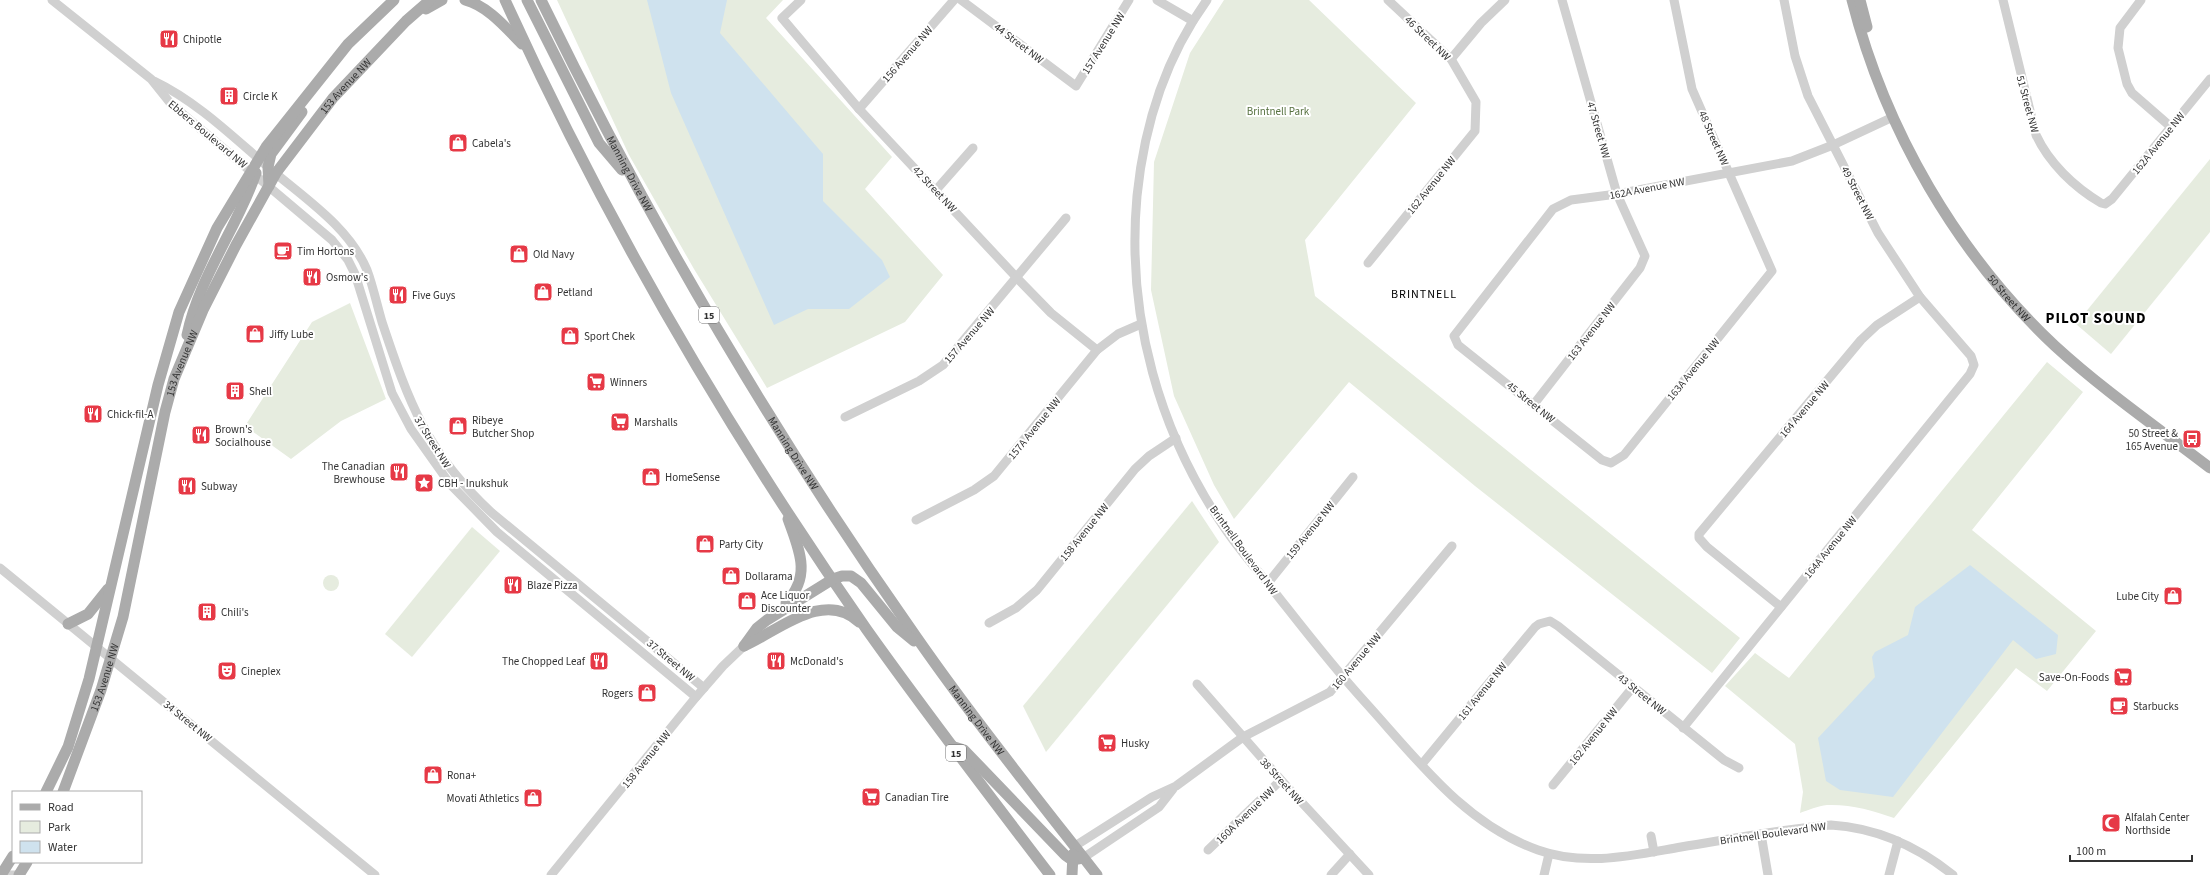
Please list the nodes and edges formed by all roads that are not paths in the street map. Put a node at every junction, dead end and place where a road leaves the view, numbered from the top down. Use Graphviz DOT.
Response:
graph roads {
  1 [pos="52,0"];
  2 [pos="394,0"];
  3 [pos="430,0"];
  4 [pos="442,0"];
  5 [pos="465,0"];
  6 [pos="505,0"];
  7 [pos="527,0"];
  8 [pos="541,0"];
  9 [pos="801,0"];
  10 [pos="954,0"];
  11 [pos="962,0"];
  12 [pos="1129,0"];
  13 [pos="1157,0"];
  14 [pos="1207,0"];
  15 [pos="1388,0"];
  16 [pos="1504,0"];
  17 [pos="1562,0"];
  18 [pos="1674,0"];
  19 [pos="1784,0"];
  20 [pos="1852,0"];
  21 [pos="1860,0"];
  22 [pos="2003,0"];
  23 [pos="2141,0"];
  24 [pos="406,21"];
  25 [pos="1193,22"];
  26 [pos="348,44"];
  27 [pos="527,49"];
  28 [pos="1451,58"];
  29 [pos="151,79"];
  30 [pos="2210,79"];
  31 [pos="1076,86"];
  32 [pos="1476,102"];
  33 [pos="859,109"];
  34 [pos="1893,117"];
  35 [pos="2171,127"];
  36 [pos="1833,146"];
  37 [pos="973,148"];
  38 [pos="258,158"];
  39 [pos="272,170"];
  40 [pos="253,172"];
  41 [pos="1730,172"];
  42 [pos="269,186"];
  43 [pos="637,187"];
  44 [pos="936,190"];
  45 [pos="1617,194"];
  46 [pos="2105,204"];
  47 [pos="1066,218"];
  48 [pos="1645,256"];
  49 [pos="1368,263"];
  50 [pos="1772,270"];
  51 [pos="1017,278"];
  52 [pos="1920,297"];
  53 [pos="1141,324"];
  54 [pos="1454,336"];
  55 [pos="1097,350"];
  56 [pos="184,354"];
  57 [pos="1974,365"];
  58 [pos="1534,404"];
  59 [pos="845,417"];
  60 [pos="1176,438"];
  61 [pos="1611,463"];
  62 [pos="2210,468"];
  63 [pos="1353,477"];
  64 [pos="781,502"];
  65 [pos="916,520"];
  66 [pos="1452,546"];
  67 [pos="0,568"];
  68 [pos="833,579"];
  69 [pos="112,583"];
  70 [pos="1268,583"];
  71 [pos="1781,607"];
  72 [pos="780,611"];
  73 [pos="1544,621"];
  74 [pos="989,623"];
  75 [pos="68,624"];
  76 [pos="866,628"];
  77 [pos="97,646"];
  78 [pos="744,646"];
  79 [pos="926,652"];
  80 [pos="110,658"];
  81 [pos="1343,678"];
  82 [pos="1197,684"];
  83 [pos="1632,687"];
  84 [pos="704,688"];
  85 [pos="696,697"];
  86 [pos="1683,728"];
  87 [pos="1243,737"];
  88 [pos="950,745"];
  89 [pos="1422,764"];
  90 [pos="1739,768"];
  91 [pos="1281,780"];
  92 [pos="1553,785"];
  93 [pos="1176,786"];
  94 [pos="46,791"];
  95 [pos="63,791"];
  96 [pos="1761,834"];
  97 [pos="1651,836"];
  98 [pos="1898,841"];
  99 [pos="1075,846"];
  100 [pos="1208,850"];
  101 [pos="1654,852"];
  102 [pos="1350,854"];
  103 [pos="1550,854"];
  104 [pos="12,858"];
  105 [pos="1084,858"];
  106 [pos="1072,860"];
  107 [pos="26,863"];
  108 [pos="2,875"];
  109 [pos="19,875"];
  110 [pos="375,875"];
  111 [pos="551,875"];
  112 [pos="1050,875"];
  113 [pos="1072,875"];
  114 [pos="1097,875"];
  115 [pos="1330,875"];
  116 [pos="1369,875"];
  117 [pos="1544,875"];
  118 [pos="1768,875"];
  119 [pos="1889,875"];
  120 [pos="1953,875"];
  1 -- 29 [label="street, Ebbers Boulevard NW"];
  2 -- 26 [label="main road, 153 Avenue NW"];
  3 -- 24 [label="main road, 153 Avenue NW"];
  4 -- 24 [label="main road"];
  5 -- 27 [label="main road"];
  6 -- 27 [label="main road"];
  7 -- 43 [label="main road"];
  8 -- 43 [label="main road, Manning Drive NW / 15"];
  9 -- 33 [label="street, 42 Street NW"];
  10 -- 33 [label="street, 156 Avenue NW"];
  11 -- 31 [label="street, 44 Street NW"];
  12 -- 31 [label="street, 157 Avenue NW"];
  13 -- 25 [label="street"];
  14 -- 25 [label="street, Brintnell Boulevard NW"];
  15 -- 28 [label="street, 46 Street NW"];
  16 -- 28 [label="street"];
  17 -- 45 [label="street, 47 Street NW"];
  18 -- 41 [label="street, 48 Street NW"];
  19 -- 36 [label="street, 49 Street NW"];
  20 -- 34 [label="main road, 50 Street NW"];
  21 -- 34 [label="main road, 50 Street NW"];
  22 -- 46 [label="street, 51 Street NW"];
  23 -- 35 [label="street"];
  24 -- 39 [label="main road, 153 Avenue NW"];
  25 -- 53 [label="street, Brintnell Boulevard NW"];
  26 -- 38 [label="main road, 153 Avenue NW"];
  26 -- 39 [label="main road"];
  27 -- 64 [label="main road"];
  28 -- 32 [label="street, 46 Street NW"];
  29 -- 38 [label="street, Ebbers Boulevard NW"];
  29 -- 40 [label="street, Ebbers Boulevard NW"];
  30 -- 35 [label="street, 162A Avenue NW"];
  32 -- 49 [label="street, 162 Avenue NW"];
  33 -- 44 [label="street, 42 Street NW"];
  34 -- 36 [label="street, 162A Avenue NW"];
  34 -- 62 [label="main road, 50 Street NW"];
  35 -- 46 [label="street, 162A Avenue NW"];
  36 -- 41 [label="street, 162A Avenue NW"];
  36 -- 52 [label="street, 49 Street NW"];
  37 -- 44 [label="street"];
  38 -- 39 [label="street, Ebbers Boulevard NW"];
  38 -- 40 [label="main road, 153 Avenue NW"];
  39 -- 42 [label="main road"];
  39 -- 84 [label="street, 37 Street NW"];
  40 -- 42 [label="street, Ebbers Boulevard NW"];
  40 -- 56 [label="main road"];
  40 -- 69 [label="main road, 153 Avenue NW"];
  41 -- 45 [label="street, 162A Avenue NW"];
  41 -- 50 [label="street, 48 Street NW"];
  42 -- 56 [label="main road, 153 Avenue NW"];
  42 -- 85 [label="street, 37 Street NW"];
  43 -- 79 [label="main road, Manning Drive NW / 15"];
  44 -- 51 [label="street, 42 Street NW"];
  45 -- 48 [label="street, 47 Street NW"];
  45 -- 54 [label="street, 162A Avenue NW"];
  47 -- 51 [label="street, 157 Avenue NW"];
  48 -- 58 [label="street, 163 Avenue NW"];
  50 -- 61 [label="street, 163A Avenue NW"];
  51 -- 55 [label="street, 42 Street NW"];
  51 -- 59 [label="street, 157 Avenue NW"];
  52 -- 57 [label="street, 49 Street NW"];
  52 -- 71 [label="street, 164 Avenue NW"];
  53 -- 55 [label="street, 157A Avenue NW"];
  53 -- 60 [label="street, Brintnell Boulevard NW"];
  54 -- 58 [label="street, 45 Street NW"];
  55 -- 65 [label="street, 157A Avenue NW"];
  56 -- 80 [label="main road, 153 Avenue NW"];
  57 -- 71 [label="street, 164A Avenue NW"];
  58 -- 61 [label="street, 45 Street NW"];
  60 -- 70 [label="street, Brintnell Boulevard NW"];
  60 -- 74 [label="street, 158 Avenue NW"];
  63 -- 70 [label="street, 159 Avenue NW"];
  64 -- 68 [label="main road"];
  64 -- 72 [label="main road"];
  66 -- 81 [label="street, 160 Avenue NW"];
  67 -- 75 [label="street, 34 Street NW"];
  68 -- 72 [label="main road"];
  68 -- 76 [label="main road"];
  68 -- 79 [label="main road"];
  69 -- 75 [label="main road"];
  69 -- 77 [label="main road, 153 Avenue NW"];
  70 -- 81 [label="street, Brintnell Boulevard NW"];
  71 -- 86 [label="street, 164A Avenue NW"];
  72 -- 78 [label="main road"];
  73 -- 83 [label="street, 43 Street NW"];
  73 -- 89 [label="street, 161 Avenue NW"];
  75 -- 77 [label="street, 34 Street NW"];
  76 -- 78 [label="main road"];
  76 -- 88 [label="main road, 15"];
  77 -- 80 [label="street, 34 Street NW"];
  77 -- 94 [label="main road, 153 Avenue NW"];
  78 -- 84 [label="street, 158 Avenue NW"];
  79 -- 99 [label="main road, Manning Drive NW"];
  80 -- 95 [label="main road, 153 Avenue NW"];
  80 -- 110 [label="street, 34 Street NW"];
  81 -- 87 [label="street, 160 Avenue NW"];
  81 -- 89 [label="street, Brintnell Boulevard NW"];
  82 -- 87 [label="street, 38 Street NW"];
  83 -- 86 [label="street, 43 Street NW"];
  83 -- 92 [label="street, 162 Avenue NW"];
  84 -- 85 [label="street, 158 Avenue NW"];
  85 -- 111 [label="street, 158 Avenue NW"];
  86 -- 90 [label="street, 43 Street NW"];
  87 -- 91 [label="street, 38 Street NW"];
  87 -- 93 [label="street, 160 Avenue NW"];
  88 -- 106 [label="main road"];
  88 -- 112 [label="main road, 15"];
  89 -- 103 [label="street, Brintnell Boulevard NW"];
  91 -- 100 [label="street, 160A Avenue NW"];
  91 -- 102 [label="street, 38 Street NW"];
  93 -- 99 [label="street, 160 Avenue NW"];
  93 -- 105 [label="street, 160 Avenue NW"];
  96 -- 98 [label="street, Brintnell Boulevard NW"];
  96 -- 101 [label="street, Brintnell Boulevard NW"];
  96 -- 118 [label="street"];
  97 -- 101 [label="street"];
  98 -- 119 [label="street"];
  98 -- 120 [label="street, Brintnell Boulevard NW"];
  99 -- 105 [label="main road, Manning Drive NW"];
  99 -- 106 [label="main road"];
  101 -- 103 [label="street, Brintnell Boulevard NW"];
  102 -- 115 [label="street"];
  102 -- 116 [label="street, 38 Street NW"];
  103 -- 117 [label="street"];
  104 -- 108 [label="main road"];
  105 -- 106 [label="main road"];
  105 -- 114 [label="main road, Manning Drive NW"];
  106 -- 113 [label="main road"];
  107 -- 109 [label="main road"];
  108 -- 109 [label="street"];
}
